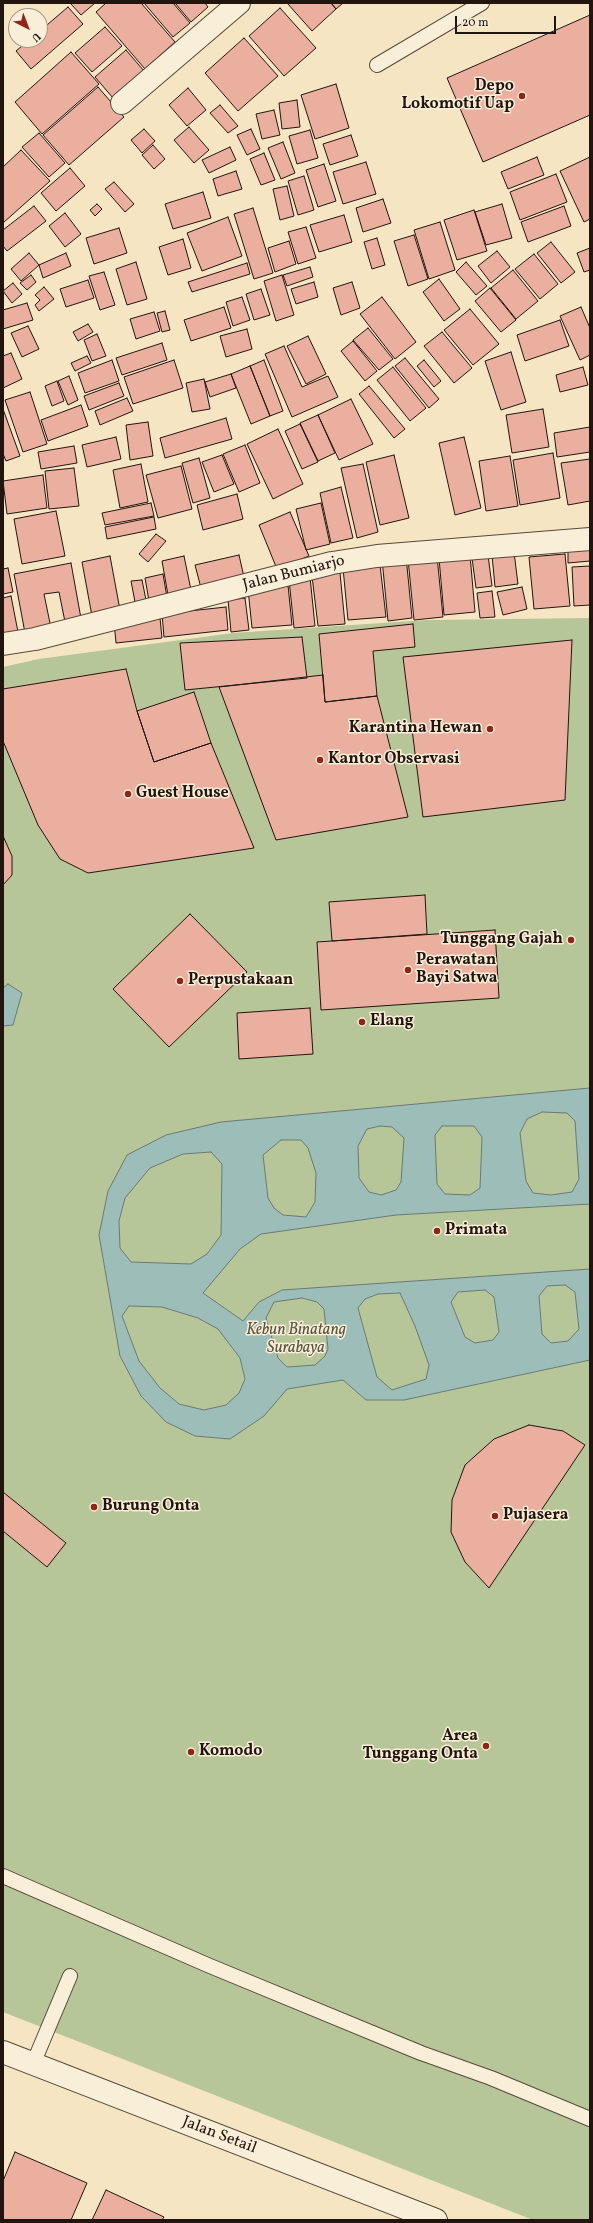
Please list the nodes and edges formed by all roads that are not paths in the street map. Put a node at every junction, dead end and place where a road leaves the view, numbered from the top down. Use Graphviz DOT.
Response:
graph roads {
  1 [pos="239,3"];
  2 [pos="482,3"];
  3 [pos="377,65"];
  4 [pos="122,103"];
  5 [pos="590,539"];
  6 [pos="3,644"];
  7 [pos="3,1876"];
  8 [pos="70,1976"];
  9 [pos="3,2052"];
  10 [pos="33,2064"];
  11 [pos="590,2119"];
  12 [pos="436,2220"];
  1 -- 4 [label="street"];
  2 -- 3 [label="lane"];
  5 -- 6 [label="street, Jalan Bumiarjo"];
  7 -- 11 [label="lane"];
  8 -- 10 [label="lane"];
  9 -- 10 [label="street, Jalan Setail"];
  10 -- 12 [label="street, Jalan Setail"];
}
